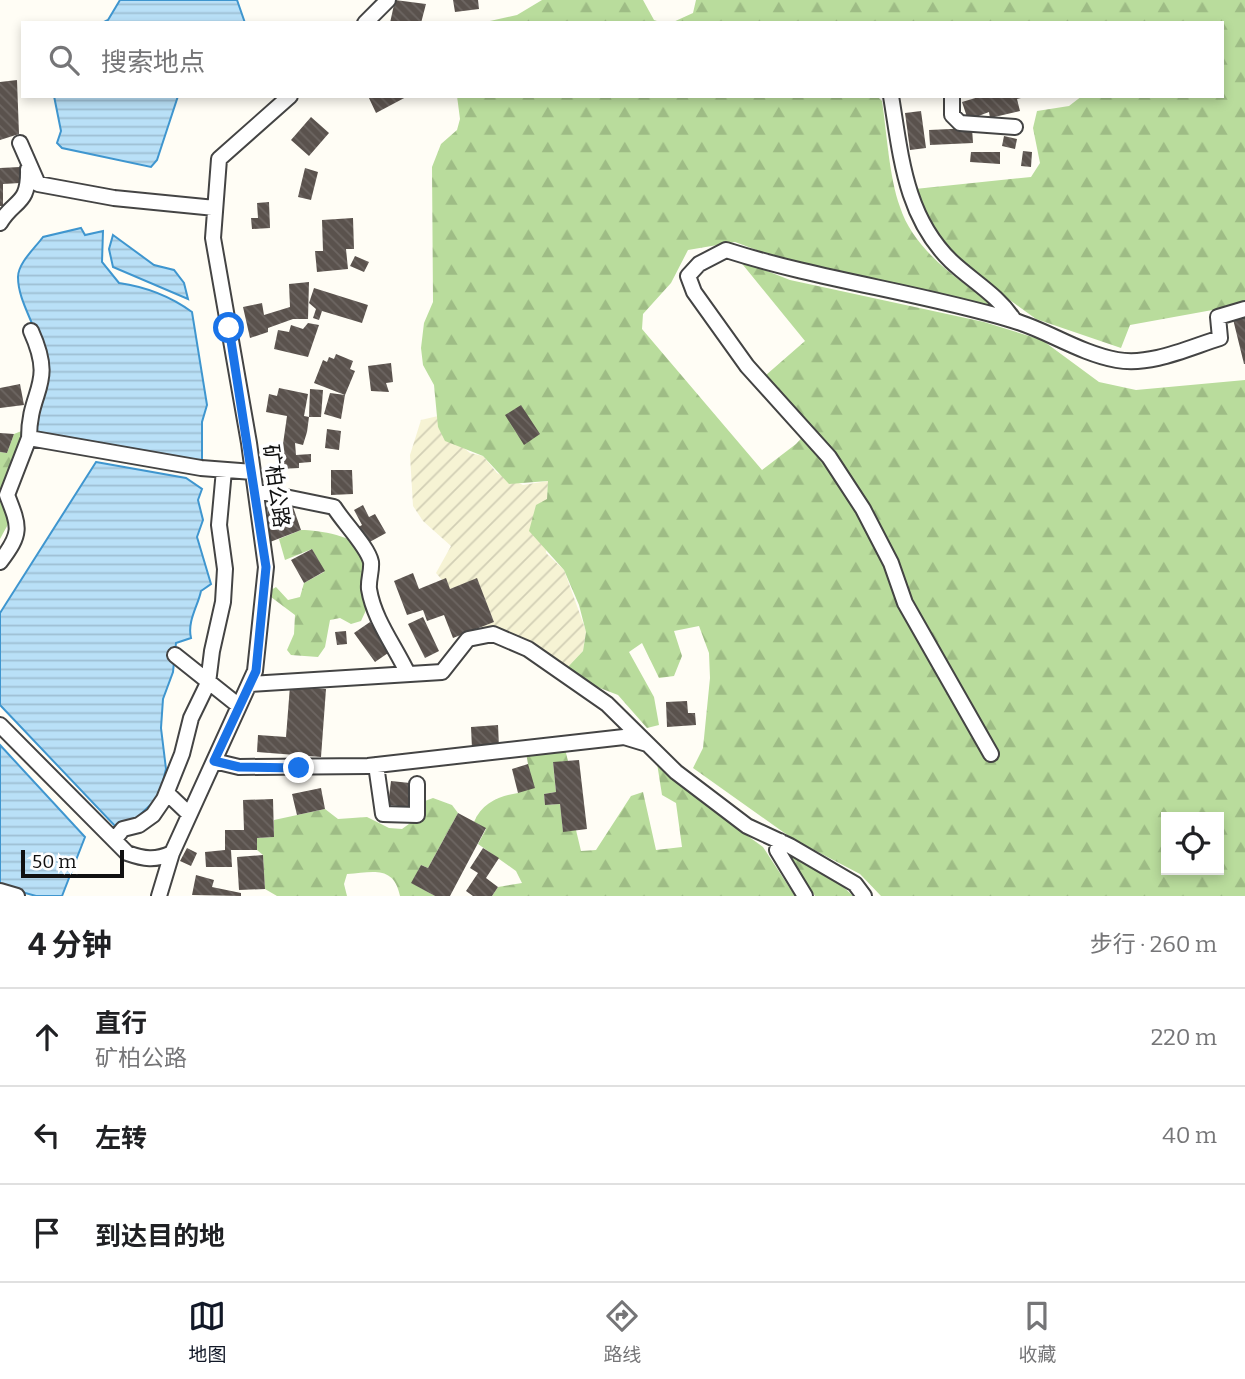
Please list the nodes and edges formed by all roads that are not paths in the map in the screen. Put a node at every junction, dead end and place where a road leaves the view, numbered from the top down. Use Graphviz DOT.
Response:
graph roads {
  1 [pos="388,0"];
  2 [pos="367,21"];
  3 [pos="288,98"];
  4 [pos="891,98"];
  5 [pos="952,98"];
  6 [pos="1015,127"];
  7 [pos="20,142"];
  8 [pos="28,160"];
  9 [pos="215,208"];
  10 [pos="0,223"];
  11 [pos="1245,309"];
  12 [pos="1014,320"];
  13 [pos="31,331"];
  14 [pos="29,438"];
  15 [pos="224,470"];
  16 [pos="253,472"];
  17 [pos="256,491"];
  18 [pos="0,562"];
  19 [pos="175,655"];
  20 [pos="408,674"];
  21 [pos="208,683"];
  22 [pos="250,684"];
  23 [pos="239,706"];
  24 [pos="0,725"];
  25 [pos="648,744"];
  26 [pos="991,754"];
  27 [pos="214,761"];
  28 [pos="376,765"];
  29 [pos="417,784"];
  30 [pos="167,793"];
  31 [pos="189,814"];
  32 [pos="114,840"];
  33 [pos="780,841"];
  34 [pos="172,853"];
  35 [pos="0,891"];
  36 [pos="17,896"];
  37 [pos="159,896"];
  38 [pos="805,896"];
  39 [pos="864,896"];
  1 -- 2 [label="street"];
  3 -- 9 [label="street, 矿柏公路"];
  4 -- 12 [label="street"];
  5 -- 6 [label="street"];
  7 -- 8 [label="street"];
  8 -- 9 [label="street"];
  8 -- 10 [label="street"];
  9 -- 16 [label="street, 矿柏公路"];
  11 -- 12 [label="street"];
  12 -- 26 [label="street"];
  13 -- 14 [label="street"];
  14 -- 15 [label="street"];
  14 -- 18 [label="street"];
  15 -- 16 [label="street"];
  15 -- 21 [label="street"];
  16 -- 17 [label="street, 矿柏公路"];
  17 -- 20 [label="street"];
  17 -- 22 [label="street, 矿柏公路"];
  19 -- 21 [label="street"];
  20 -- 22 [label="street"];
  20 -- 25 [label="street"];
  21 -- 23 [label="street"];
  21 -- 30 [label="street"];
  22 -- 23 [label="street, 矿柏公路"];
  23 -- 27 [label="street, 矿柏公路"];
  24 -- 32 [label="street"];
  25 -- 28 [label="street"];
  25 -- 33 [label="street"];
  27 -- 28 [label="street"];
  27 -- 31 [label="street, 矿柏公路"];
  28 -- 29 [label="street"];
  30 -- 31 [label="street"];
  30 -- 32 [label="street"];
  31 -- 34 [label="street, 矿柏公路"];
  32 -- 34 [label="street"];
  33 -- 38 [label="street"];
  33 -- 39 [label="street"];
  34 -- 37 [label="street, 矿柏公路"];
  35 -- 36 [label="street"];
}
